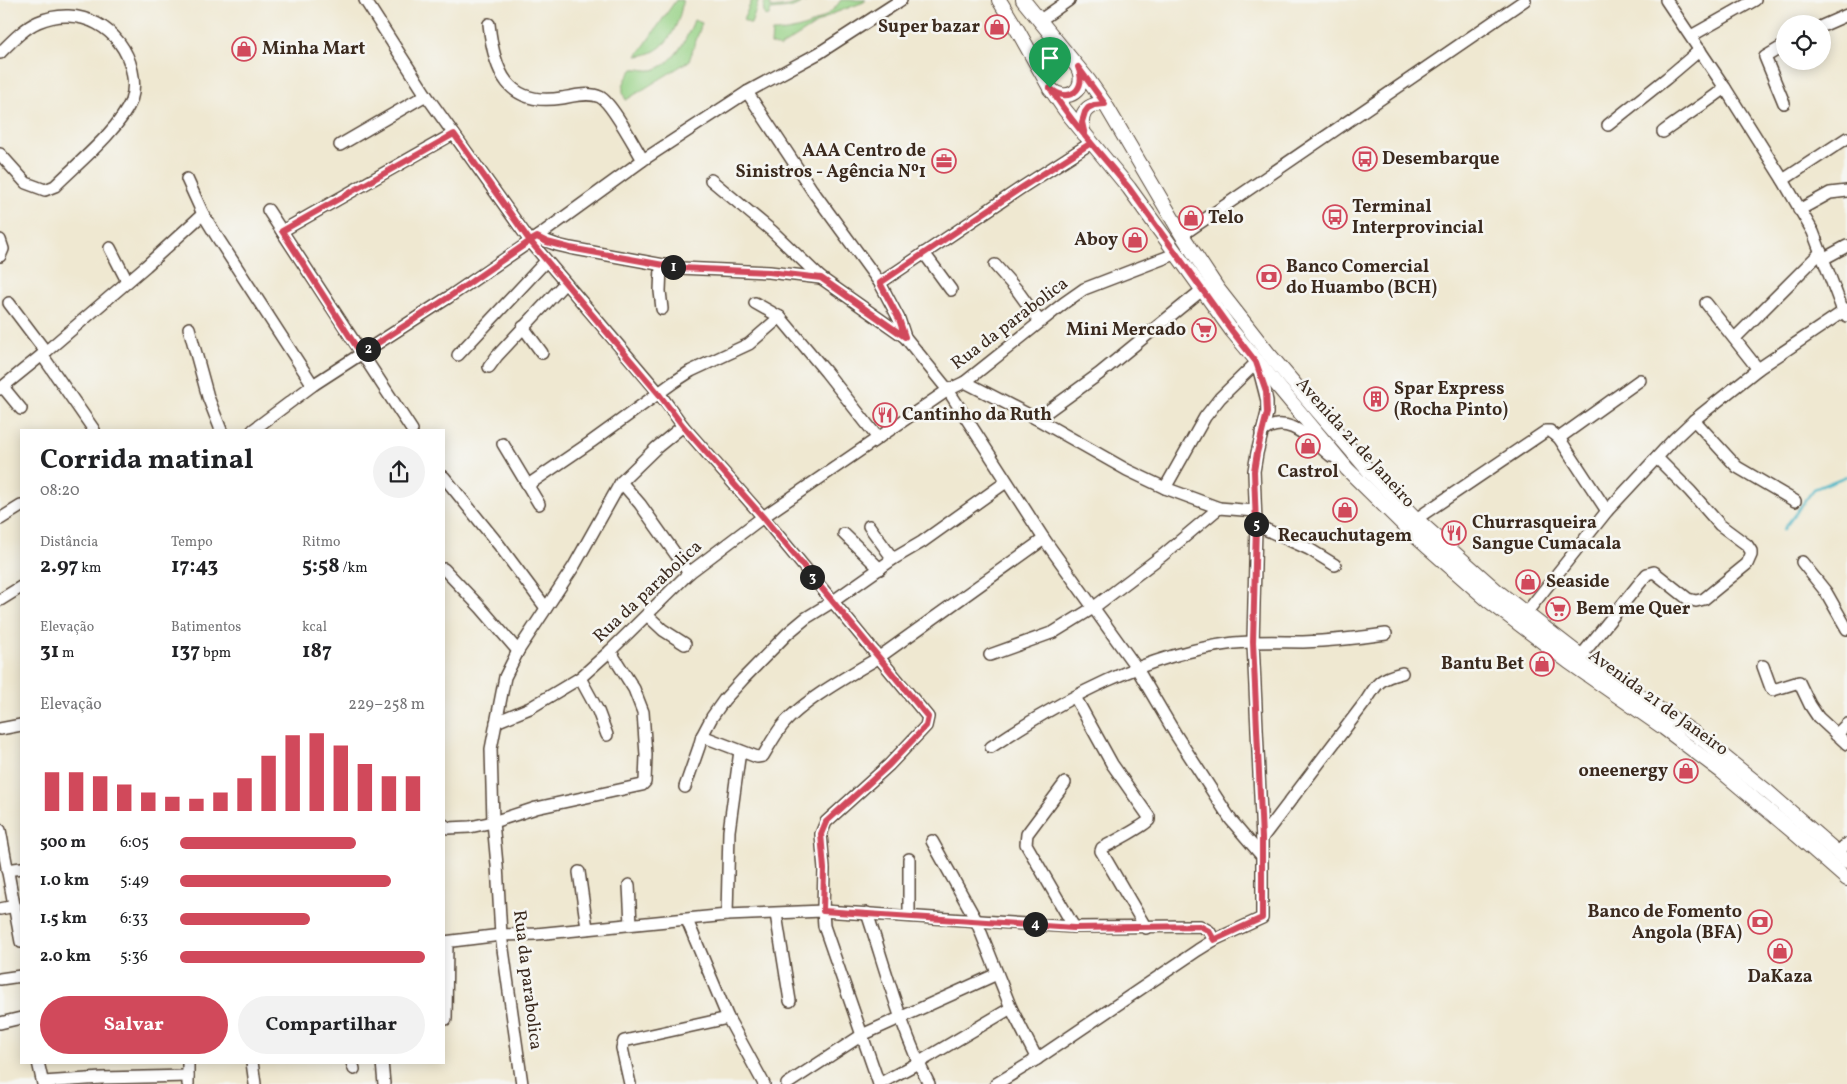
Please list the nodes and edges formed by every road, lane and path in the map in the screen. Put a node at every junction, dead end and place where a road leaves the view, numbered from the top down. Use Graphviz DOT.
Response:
graph roads {
  1 [pos="365,0"];
  2 [pos="901,0"];
  3 [pos="999,0"];
  4 [pos="1022,0"];
  5 [pos="1069,0"];
  6 [pos="1525,0"];
  7 [pos="1666,0"];
  8 [pos="1755,0"];
  9 [pos="1847,15"];
  10 [pos="1039,21"];
  11 [pos="1831,22"];
  12 [pos="489,24"];
  13 [pos="1691,36"];
  14 [pos="1700,50"];
  15 [pos="1776,50"];
  16 [pos="0,53"];
  17 [pos="1078,67"];
  18 [pos="1050,88"];
  19 [pos="1725,88"];
  20 [pos="747,92"];
  21 [pos="426,95"];
  22 [pos="1784,103"];
  23 [pos="1105,104"];
  24 [pos="1608,125"];
  25 [pos="1663,132"];
  26 [pos="454,134"];
  27 [pos="1847,138"];
  28 [pos="1088,140"];
  29 [pos="340,145"];
  30 [pos="0,154"];
  31 [pos="643,160"];
  32 [pos="187,179"];
  33 [pos="711,180"];
  34 [pos="1783,180"];
  35 [pos="1847,191"];
  36 [pos="268,210"];
  37 [pos="1799,210"];
  38 [pos="203,214"];
  39 [pos="282,231"];
  40 [pos="1182,235"];
  41 [pos="534,239"];
  42 [pos="0,240"];
  43 [pos="1847,246"];
  44 [pos="110,248"];
  45 [pos="924,253"];
  46 [pos="1175,254"];
  47 [pos="0,256"];
  48 [pos="1822,256"];
  49 [pos="546,261"];
  50 [pos="995,264"];
  51 [pos="662,266"];
  52 [pos="821,278"];
  53 [pos="127,281"];
  54 [pos="565,283"];
  55 [pos="880,283"];
  56 [pos="950,290"];
  57 [pos="1202,290"];
  58 [pos="9,303"];
  59 [pos="755,303"];
  60 [pos="1706,303"];
  61 [pos="662,309"];
  62 [pos="1846,312"];
  63 [pos="780,318"];
  64 [pos="1040,322"];
  65 [pos="523,327"];
  66 [pos="189,328"];
  67 [pos="905,337"];
  68 [pos="1735,338"];
  69 [pos="542,353"];
  70 [pos="44,354"];
  71 [pos="361,354"];
  72 [pos="458,355"];
  73 [pos="1256,362"];
  74 [pos="489,367"];
  75 [pos="1758,369"];
  76 [pos="1640,380"];
  77 [pos="965,382"];
  78 [pos="313,385"];
  79 [pos="2,388"];
  80 [pos="948,390"];
  81 [pos="658,393"];
  82 [pos="21,409"];
  83 [pos="1037,420"];
  84 [pos="1694,420"];
  85 [pos="683,426"];
  86 [pos="93,429"];
  87 [pos="221,429"];
  88 [pos="254,429"];
  89 [pos="411,429"];
  90 [pos="1262,433"];
  91 [pos="878,438"];
  92 [pos="1560,438"];
  93 [pos="503,444"];
  94 [pos="1657,458"];
  95 [pos="1347,469"];
  96 [pos="445,481"];
  97 [pos="621,482"];
  98 [pos="1006,482"];
  99 [pos="528,485"];
  100 [pos="1165,488"];
  101 [pos="1795,500"];
  102 [pos="539,504"];
  103 [pos="20,507"];
  104 [pos="1219,508"];
  105 [pos="1255,511"];
  106 [pos="1607,511"];
  107 [pos="763,517"];
  108 [pos="0,519"];
  109 [pos="1416,519"];
  110 [pos="1256,525"];
  111 [pos="870,526"];
  112 [pos="844,534"];
  113 [pos="1044,539"];
  114 [pos="893,559"];
  115 [pos="1802,562"];
  116 [pos="1335,565"];
  117 [pos="880,569"];
  118 [pos="445,570"];
  119 [pos="689,573"];
  120 [pos="20,588"];
  121 [pos="0,600"];
  122 [pos="832,602"];
  123 [pos="546,608"];
  124 [pos="1093,608"];
  125 [pos="1526,612"];
  126 [pos="648,615"];
  127 [pos="1847,629"];
  128 [pos="1386,634"];
  129 [pos="1253,642"];
  130 [pos="685,644"];
  131 [pos="518,651"];
  132 [pos="610,651"];
  133 [pos="990,655"];
  134 [pos="1582,656"];
  135 [pos="878,658"];
  136 [pos="1763,666"];
  137 [pos="1136,667"];
  138 [pos="1402,673"];
  139 [pos="580,678"];
  140 [pos="1076,697"];
  141 [pos="496,722"];
  142 [pos="1847,724"];
  143 [pos="20,725"];
  144 [pos="0,729"];
  145 [pos="607,735"];
  146 [pos="1836,735"];
  147 [pos="702,736"];
  148 [pos="1847,744"];
  149 [pos="991,747"];
  150 [pos="740,751"];
  151 [pos="1065,783"];
  152 [pos="685,787"];
  153 [pos="492,822"];
  154 [pos="445,826"];
  155 [pos="0,830"];
  156 [pos="1262,838"];
  157 [pos="932,841"];
  158 [pos="1844,852"];
  159 [pos="1261,855"];
  160 [pos="909,859"];
  161 [pos="20,868"];
  162 [pos="579,872"];
  163 [pos="5,875"];
  164 [pos="1847,879"];
  165 [pos="629,885"];
  166 [pos="15,906"];
  167 [pos="0,909"];
  168 [pos="823,911"];
  169 [pos="867,913"];
  170 [pos="776,914"];
  171 [pos="727,915"];
  172 [pos="909,916"];
  173 [pos="687,920"];
  174 [pos="976,920"];
  175 [pos="631,924"];
  176 [pos="587,928"];
  177 [pos="1074,928"];
  178 [pos="1146,928"];
  179 [pos="501,935"];
  180 [pos="20,936"];
  181 [pos="1214,940"];
  182 [pos="445,942"];
  183 [pos="997,974"];
  184 [pos="20,976"];
  185 [pos="0,979"];
  186 [pos="790,1001"];
  187 [pos="1011,1008"];
  188 [pos="20,1018"];
  189 [pos="446,1018"];
  190 [pos="728,1018"];
  191 [pos="901,1018"];
  192 [pos="0,1023"];
  193 [pos="862,1035"];
  194 [pos="1037,1059"];
  195 [pos="918,1063"];
  196 [pos="38,1064"];
  197 [pos="188,1064"];
  198 [pos="252,1064"];
  199 [pos="382,1064"];
  200 [pos="805,1079"];
  201 [pos="188,1080"];
  202 [pos="102,1081"];
  203 [pos="43,1083"];
  204 [pos="255,1084"];
  205 [pos="384,1084"];
  206 [pos="522,1084"];
  207 [pos="630,1084"];
  208 [pos="764,1084"];
  209 [pos="787,1084"];
  210 [pos="879,1084"];
  211 [pos="928,1084"];
  212 [pos="996,1084"];
  1 -- 21 [label="street"];
  2 -- 20 [label="street"];
  3 -- 18 [label="main road, Avenida 21 de Janeiro"];
  4 -- 10 [label="main road, Avenida 21 de Janeiro"];
  5 -- 10 [label="street"];
  6 -- 40 [label="street"];
  7 -- 13 [label="street"];
  8 -- 13 [label="street"];
  9 -- 11 [label="street"];
  10 -- 17 [label="main road, Avenida 21 de Janeiro"];
  12 -- 31 [label="street"];
  13 -- 14 [label="street"];
  14 -- 19 [label="street"];
  14 -- 24 [label="street"];
  15 -- 22 [label="street"];
  16 -- 30 [label="street"];
  17 -- 18 [label="main road"];
  17 -- 23 [label="main road, Avenida 21 de Janeiro"];
  18 -- 28 [label="main road, Avenida 21 de Janeiro"];
  19 -- 25 [label="street"];
  19 -- 34 [label="street"];
  20 -- 31 [label="street"];
  20 -- 55 [label="street"];
  21 -- 26 [label="street"];
  21 -- 29 [label="street"];
  23 -- 28 [label="main road"];
  23 -- 40 [label="main road, Avenida 21 de Janeiro"];
  26 -- 39 [label="street"];
  26 -- 41 [label="street"];
  27 -- 34 [label="street"];
  28 -- 45 [label="street"];
  28 -- 46 [label="main road, Avenida 21 de Janeiro"];
  31 -- 41 [label="street"];
  32 -- 38 [label="street"];
  33 -- 52 [label="street"];
  34 -- 37 [label="street"];
  35 -- 37 [label="street"];
  36 -- 39 [label="street"];
  37 -- 48 [label="street"];
  38 -- 53 [label="street"];
  38 -- 78 [label="street"];
  39 -- 71 [label="street"];
  40 -- 109 [label="main road, Avenida 21 de Janeiro"];
  41 -- 49 [label="street"];
  41 -- 51 [label="street"];
  41 -- 71 [label="street"];
  42 -- 47 [label="street"];
  43 -- 48 [label="street"];
  44 -- 53 [label="street"];
  45 -- 55 [label="street"];
  45 -- 56 [label="street"];
  46 -- 57 [label="main road, Avenida 21 de Janeiro"];
  46 -- 64 [label="street, Rua da parabolica"];
  48 -- 62 [label="street"];
  48 -- 68 [label="street"];
  49 -- 54 [label="street"];
  49 -- 72 [label="street"];
  50 -- 64 [label="street"];
  51 -- 52 [label="street"];
  51 -- 61 [label="street"];
  52 -- 67 [label="street"];
  53 -- 70 [label="street"];
  54 -- 65 [label="street"];
  54 -- 81 [label="street"];
  55 -- 67 [label="street"];
  57 -- 73 [label="main road, Avenida 21 de Janeiro"];
  57 -- 83 [label="street"];
  58 -- 70 [label="street"];
  59 -- 63 [label="street"];
  60 -- 68 [label="street"];
  62 -- 75 [label="street"];
  63 -- 81 [label="street"];
  63 -- 91 [label="street"];
  64 -- 77 [label="street, Rua da parabolica"];
  65 -- 69 [label="street"];
  65 -- 74 [label="street"];
  66 -- 87 [label="street"];
  67 -- 80 [label="street"];
  68 -- 75 [label="street"];
  70 -- 79 [label="street"];
  70 -- 86 [label="street"];
  71 -- 78 [label="street"];
  71 -- 89 [label="street"];
  73 -- 90 [label="street"];
  73 -- 95 [label="main road, Avenida 21 de Janeiro"];
  73 -- 100 [label="street"];
  75 -- 84 [label="street"];
  76 -- 92 [label="street"];
  77 -- 80 [label="street, Rua da parabolica"];
  77 -- 83 [label="street"];
  78 -- 88 [label="street"];
  79 -- 82 [label="street"];
  80 -- 91 [label="street, Rua da parabolica"];
  80 -- 98 [label="street"];
  81 -- 85 [label="street"];
  81 -- 99 [label="street"];
  83 -- 100 [label="street"];
  84 -- 94 [label="street"];
  84 -- 101 [label="street"];
  85 -- 97 [label="street"];
  85 -- 107 [label="street"];
  90 -- 95 [label="street"];
  90 -- 105 [label="street"];
  91 -- 107 [label="street, Rua da parabolica"];
  92 -- 106 [label="street"];
  92 -- 109 [label="street"];
  93 -- 99 [label="street"];
  94 -- 106 [label="street"];
  94 -- 134 [label="street"];
  95 -- 164 [label="main road, Avenida 21 de Janeiro"];
  96 -- 123 [label="street"];
  97 -- 119 [label="street"];
  97 -- 123 [label="street"];
  98 -- 113 [label="street"];
  98 -- 114 [label="street"];
  99 -- 102 [label="street"];
  100 -- 104 [label="street"];
  103 -- 108 [label="street"];
  104 -- 105 [label="street"];
  104 -- 124 [label="street"];
  105 -- 110 [label="street"];
  106 -- 125 [label="street"];
  107 -- 119 [label="street, Rua da parabolica"];
  107 -- 122 [label="street"];
  109 -- 125 [label="main road, Avenida 21 de Janeiro"];
  110 -- 116 [label="street"];
  110 -- 129 [label="street"];
  111 -- 114 [label="street"];
  112 -- 117 [label="street"];
  113 -- 124 [label="street"];
  113 -- 135 [label="street"];
  114 -- 117 [label="street"];
  115 -- 127 [label="street"];
  117 -- 122 [label="street"];
  118 -- 131 [label="street"];
  119 -- 126 [label="street, Rua da parabolica"];
  120 -- 121 [label="street"];
  122 -- 135 [label="street"];
  122 -- 147 [label="street"];
  123 -- 131 [label="street"];
  124 -- 133 [label="street"];
  124 -- 137 [label="street"];
  125 -- 134 [label="main road, Avenida 21 de Janeiro"];
  126 -- 130 [label="street"];
  126 -- 132 [label="street, Rua da parabolica"];
  128 -- 129 [label="street"];
  129 -- 137 [label="street"];
  129 -- 156 [label="street"];
  131 -- 141 [label="street"];
  132 -- 139 [label="street, Rua da parabolica"];
  132 -- 153 [label="street"];
  134 -- 158 [label="main road, Avenida 21 de Janeiro"];
  135 -- 150 [label="street"];
  135 -- 168 [label="street"];
  136 -- 146 [label="street"];
  137 -- 140 [label="street"];
  137 -- 159 [label="street"];
  138 -- 156 [label="street"];
  139 -- 141 [label="street, Rua da parabolica"];
  139 -- 145 [label="street"];
  140 -- 149 [label="street"];
  140 -- 178 [label="street"];
  141 -- 153 [label="street, Rua da parabolica"];
  142 -- 146 [label="street"];
  143 -- 144 [label="street"];
  146 -- 148 [label="street"];
  147 -- 150 [label="street"];
  147 -- 152 [label="street"];
  150 -- 171 [label="street"];
  151 -- 177 [label="street"];
  153 -- 154 [label="street"];
  153 -- 179 [label="street, Rua da parabolica"];
  155 -- 163 [label="street"];
  156 -- 159 [label="street"];
  157 -- 174 [label="street"];
  159 -- 181 [label="street"];
  160 -- 172 [label="street"];
  161 -- 163 [label="street"];
  162 -- 176 [label="street"];
  163 -- 166 [label="street"];
  165 -- 175 [label="street"];
  166 -- 167 [label="street"];
  166 -- 180 [label="street"];
  168 -- 169 [label="street"];
  168 -- 170 [label="street"];
  168 -- 193 [label="street"];
  169 -- 172 [label="street"];
  169 -- 191 [label="street"];
  170 -- 171 [label="street"];
  170 -- 186 [label="street"];
  171 -- 173 [label="street"];
  172 -- 174 [label="street"];
  173 -- 175 [label="street"];
  173 -- 190 [label="street"];
  174 -- 177 [label="street"];
  174 -- 183 [label="street"];
  175 -- 176 [label="street"];
  176 -- 179 [label="street"];
  177 -- 178 [label="street"];
  178 -- 181 [label="street"];
  179 -- 182 [label="street"];
  179 -- 206 [label="street, Rua da parabolica"];
  181 -- 194 [label="street"];
  182 -- 189 [label="street"];
  183 -- 187 [label="street"];
  183 -- 191 [label="street"];
  184 -- 185 [label="street"];
  187 -- 194 [label="street"];
  187 -- 195 [label="street"];
  188 -- 192 [label="street"];
  190 -- 207 [label="street"];
  190 -- 208 [label="street"];
  191 -- 193 [label="street"];
  191 -- 195 [label="street"];
  193 -- 200 [label="street"];
  193 -- 210 [label="street"];
  194 -- 212 [label="street"];
  195 -- 210 [label="street"];
  195 -- 211 [label="street"];
  196 -- 203 [label="street"];
  197 -- 201 [label="street"];
  198 -- 204 [label="street"];
  199 -- 205 [label="street"];
  200 -- 209 [label="street"];
  201 -- 202 [label="street"];
  202 -- 203 [label="street"];
}
